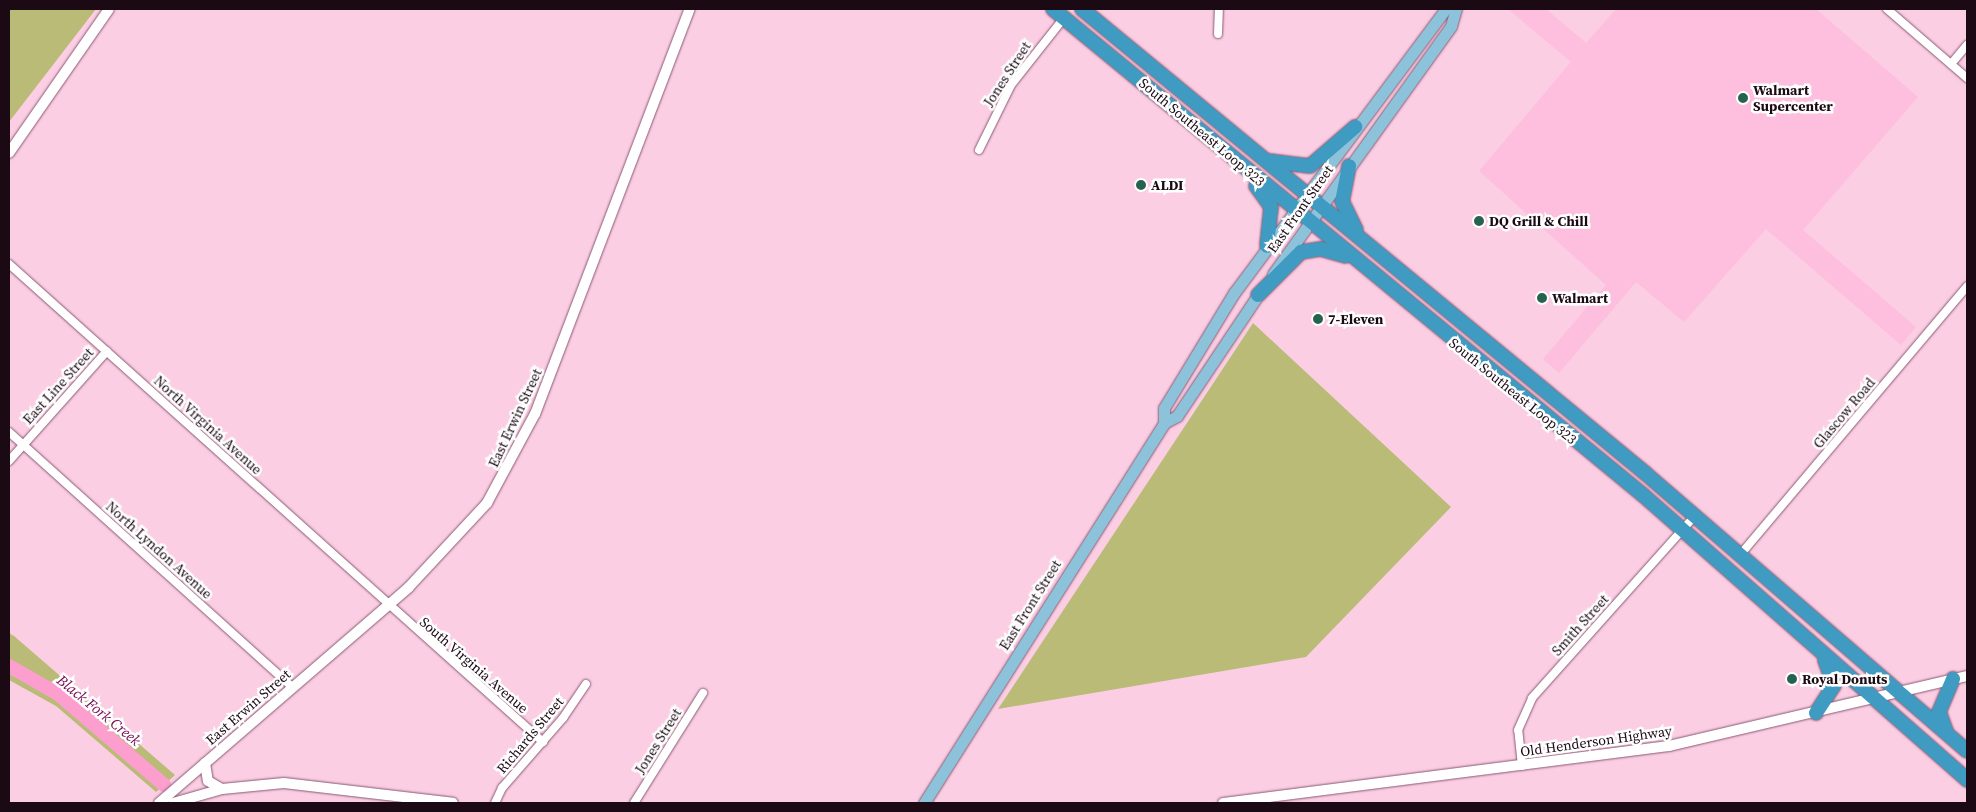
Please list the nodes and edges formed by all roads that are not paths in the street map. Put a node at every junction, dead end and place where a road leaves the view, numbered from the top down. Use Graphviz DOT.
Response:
graph roads {
  1 [pos="109,9"];
  2 [pos="690,9"];
  3 [pos="1053,9"];
  4 [pos="1082,9"];
  5 [pos="1220,9"];
  6 [pos="1446,9"];
  7 [pos="1456,9"];
  8 [pos="1887,9"];
  9 [pos="1064,18"];
  10 [pos="1218,34"];
  11 [pos="1967,45"];
  12 [pos="1951,64"];
  13 [pos="1967,78"];
  14 [pos="1355,127"];
  15 [pos="979,150"];
  16 [pos="9,153"];
  17 [pos="1232,157"];
  18 [pos="1266,160"];
  19 [pos="1349,166"];
  20 [pos="1305,194"];
  21 [pos="1320,207"];
  22 [pos="1294,209"];
  23 [pos="1309,222"];
  24 [pos="1267,246"];
  25 [pos="1370,249"];
  26 [pos="1352,259"];
  27 [pos="9,264"];
  28 [pos="1967,286"];
  29 [pos="1258,295"];
  30 [pos="107,351"];
  31 [pos="1534,384"];
  32 [pos="1521,398"];
  33 [pos="1164,423"];
  34 [pos="9,432"];
  35 [pos="23,445"];
  36 [pos="9,461"];
  37 [pos="1694,516"];
  38 [pos="1682,529"];
  39 [pos="1740,556"];
  40 [pos="389,606"];
  41 [pos="1820,651"];
  42 [pos="1967,676"];
  43 [pos="1953,679"];
  44 [pos="586,684"];
  45 [pos="292,687"];
  46 [pos="1900,692"];
  47 [pos="703,693"];
  48 [pos="1874,700"];
  49 [pos="1816,713"];
  50 [pos="1947,734"];
  51 [pos="543,742"];
  52 [pos="1967,751"];
  53 [pos="205,764"];
  54 [pos="1522,766"];
  55 [pos="1967,780"];
  56 [pos="934,787"];
  57 [pos="222,789"];
  58 [pos="159,803"];
  59 [pos="173,803"];
  60 [pos="452,803"];
  61 [pos="495,803"];
  62 [pos="634,803"];
  63 [pos="924,803"];
  64 [pos="936,803"];
  65 [pos="1223,803"];
  1 -- 16 [label="main road"];
  2 -- 40 [label="main road, East Erwin Street"];
  3 -- 9 [label="highway, South Southeast Loop 323"];
  4 -- 18 [label="highway, South Southeast Loop 323"];
  5 -- 10 [label="street"];
  6 -- 14 [label="main road, East Front Street"];
  7 -- 19 [label="main road, East Front Street"];
  8 -- 12 [label="street"];
  9 -- 15 [label="street, Jones Street"];
  9 -- 17 [label="highway, South Southeast Loop 323"];
  11 -- 12 [label="street"];
  12 -- 13 [label="street"];
  14 -- 18 [label="highway"];
  14 -- 20 [label="main road, East Front Street"];
  17 -- 22 [label="highway, South Southeast Loop 323"];
  17 -- 24 [label="highway"];
  18 -- 20 [label="highway, South Southeast Loop 323"];
  19 -- 21 [label="main road, East Front Street"];
  19 -- 25 [label="highway"];
  20 -- 21 [label="highway, South Southeast Loop 323"];
  20 -- 22 [label="main road, East Front Street"];
  21 -- 23 [label="main road, East Front Street"];
  21 -- 25 [label="highway, South Southeast Loop 323"];
  22 -- 23 [label="highway, South Southeast Loop 323"];
  22 -- 24 [label="main road, East Front Street"];
  23 -- 26 [label="highway, South Southeast Loop 323"];
  23 -- 29 [label="main road, East Front Street"];
  24 -- 33 [label="main road, East Front Street"];
  25 -- 31 [label="highway, South Southeast Loop 323"];
  26 -- 29 [label="highway"];
  26 -- 32 [label="highway, South Southeast Loop 323"];
  27 -- 30 [label="street, North Virginia Avenue"];
  28 -- 39 [label="street, Glascow Road"];
  29 -- 33 [label="main road, East Front Street"];
  30 -- 35 [label="street, East Line Street"];
  30 -- 40 [label="street, North Virginia Avenue"];
  31 -- 32 [label="highway"];
  31 -- 37 [label="highway, South Southeast Loop 323"];
  32 -- 38 [label="highway, South Southeast Loop 323"];
  33 -- 56 [label="main road, East Front Street"];
  34 -- 35 [label="street, North Lyndon Avenue"];
  35 -- 36 [label="street, East Line Street"];
  35 -- 45 [label="street, North Lyndon Avenue"];
  37 -- 38 [label="street, Smith Street"];
  37 -- 39 [label="highway, South Southeast Loop 323"];
  38 -- 41 [label="highway, South Southeast Loop 323"];
  38 -- 54 [label="street, Smith Street"];
  39 -- 46 [label="highway, South Southeast Loop 323"];
  40 -- 45 [label="main road, East Erwin Street"];
  40 -- 51 [label="street, South Virginia Avenue"];
  41 -- 48 [label="highway, South Southeast Loop 323"];
  41 -- 49 [label="highway"];
  42 -- 43 [label="main road, Old Henderson Highway"];
  43 -- 46 [label="main road, Old Henderson Highway"];
  43 -- 50 [label="highway"];
  44 -- 51 [label="street, Richards Street"];
  45 -- 53 [label="main road, East Erwin Street"];
  46 -- 48 [label="main road, Old Henderson Highway"];
  46 -- 50 [label="highway, South Southeast Loop 323"];
  47 -- 62 [label="street, Jones Street"];
  48 -- 49 [label="main road, Old Henderson Highway"];
  48 -- 55 [label="highway, South Southeast Loop 323"];
  49 -- 54 [label="main road, Old Henderson Highway"];
  50 -- 52 [label="highway, South Southeast Loop 323"];
  51 -- 61 [label="street, Richards Street"];
  53 -- 57 [label="main road"];
  53 -- 58 [label="main road, East Erwin Street"];
  54 -- 65 [label="main road, Old Henderson Highway"];
  56 -- 63 [label="main road, East Front Street"];
  56 -- 64 [label="main road"];
  57 -- 59 [label="main road"];
  57 -- 60 [label="main road"];
}
